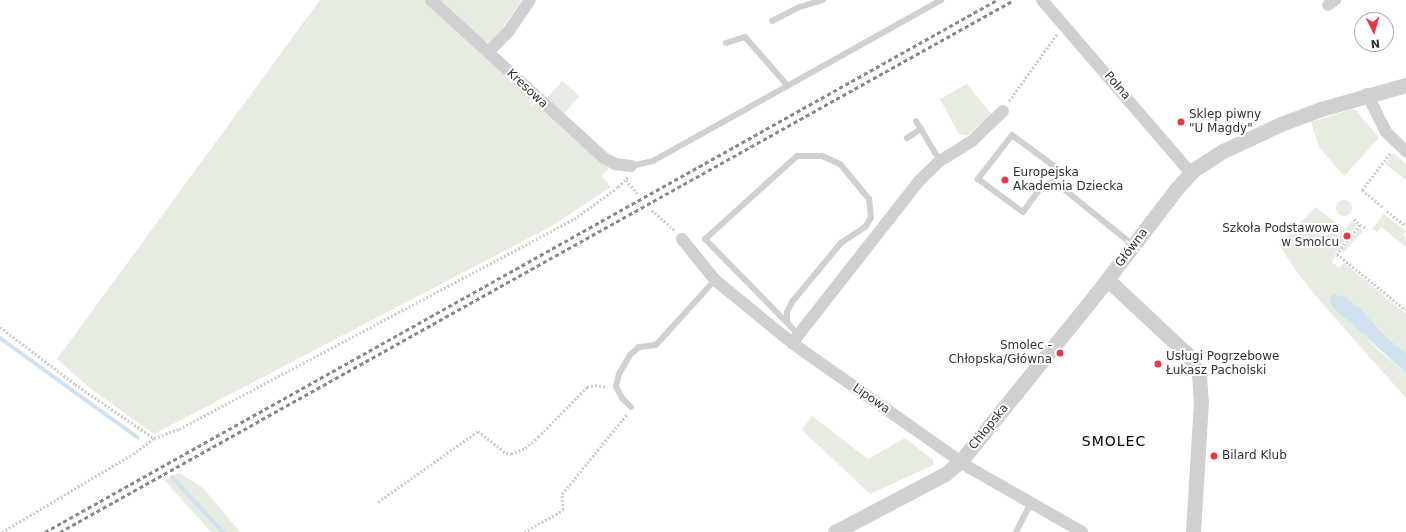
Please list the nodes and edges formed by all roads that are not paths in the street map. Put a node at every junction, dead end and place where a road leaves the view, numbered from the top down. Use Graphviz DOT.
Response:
graph roads {
  1 [pos="431,0"];
  2 [pos="530,0"];
  3 [pos="823,0"];
  4 [pos="941,0"];
  5 [pos="1042,0"];
  6 [pos="772,21"];
  7 [pos="726,43"];
  8 [pos="488,52"];
  9 [pos="1406,85"];
  10 [pos="787,86"];
  11 [pos="1367,94"];
  12 [pos="1003,111"];
  13 [pos="916,121"];
  14 [pos="921,130"];
  15 [pos="907,138"];
  16 [pos="1406,151"];
  17 [pos="940,161"];
  18 [pos="631,166"];
  19 [pos="1191,173"];
  20 [pos="1055,182"];
  21 [pos="682,239"];
  22 [pos="1133,246"];
  23 [pos="714,280"];
  24 [pos="1108,280"];
  25 [pos="787,322"];
  26 [pos="795,339"];
  27 [pos="631,407"];
  28 [pos="960,462"];
  29 [pos="1031,503"];
  30 [pos="834,532"];
  31 [pos="1016,532"];
  32 [pos="1082,532"];
  33 [pos="1193,532"];
  1 -- 8 [label="street, Kresowa"];
  2 -- 8 [label="street"];
  3 -- 6 [label="lane"];
  4 -- 10 [label="lane"];
  5 -- 19 [label="street, Polna"];
  7 -- 10 [label="lane"];
  8 -- 18 [label="street, Kresowa"];
  9 -- 11 [label="street, Główna"];
  10 -- 18 [label="lane"];
  11 -- 16 [label="street"];
  11 -- 19 [label="street, Główna"];
  12 -- 17 [label="street"];
  13 -- 14 [label="lane"];
  14 -- 15 [label="lane"];
  14 -- 17 [label="lane"];
  17 -- 26 [label="street"];
  19 -- 22 [label="street, Główna"];
  20 -- 20 [label="lane"];
  20 -- 22 [label="lane"];
  21 -- 23 [label="street, Lipowa"];
  22 -- 24 [label="street, Główna"];
  23 -- 26 [label="street, Lipowa"];
  23 -- 27 [label="lane"];
  24 -- 28 [label="street, Chłopska"];
  24 -- 33 [label="street, Główna"];
  25 -- 25 [label="lane"];
  25 -- 26 [label="lane"];
  26 -- 28 [label="street, Lipowa"];
  28 -- 29 [label="street, Lipowa"];
  28 -- 30 [label="street, Chłopska"];
  29 -- 31 [label="lane"];
  29 -- 32 [label="street, Lipowa"];
}
